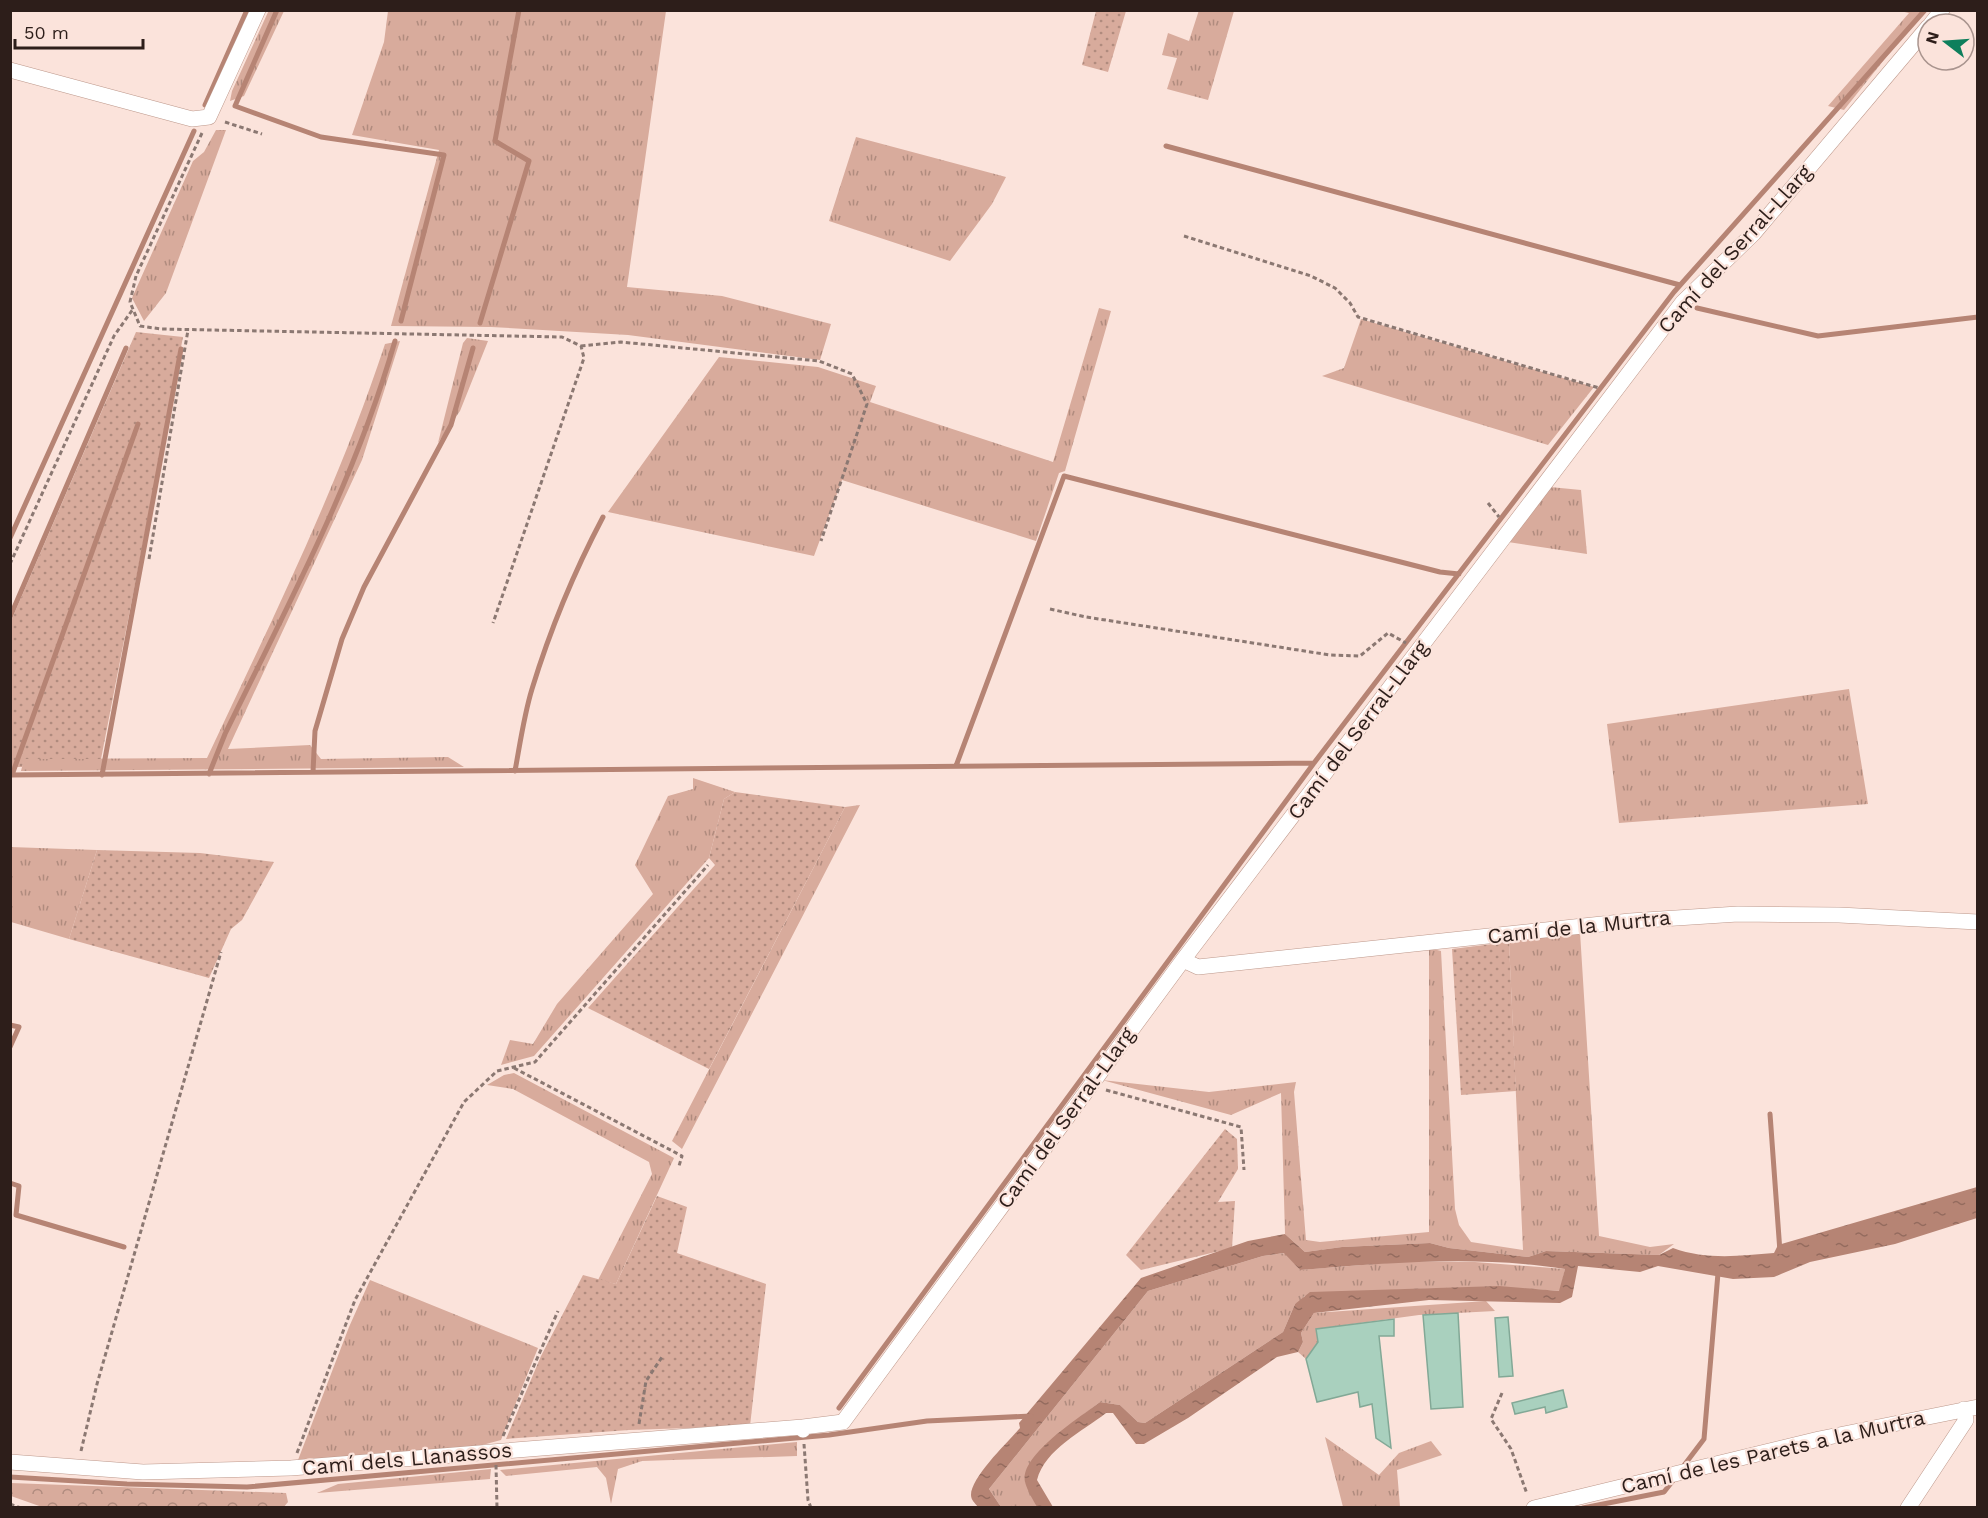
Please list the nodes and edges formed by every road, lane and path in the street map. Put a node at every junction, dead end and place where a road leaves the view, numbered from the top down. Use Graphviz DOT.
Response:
graph roads {
  1 [pos="258,10"];
  2 [pos="1916,41"];
  3 [pos="10,70"];
  4 [pos="209,117"];
  5 [pos="262,134"];
  6 [pos="1185,236"];
  7 [pos="133,309"];
  8 [pos="188,330"];
  9 [pos="581,346"];
  10 [pos="1595,386"];
  11 [pos="1488,503"];
  12 [pos="1497,513"];
  13 [pos="821,541"];
  14 [pos="149,558"];
  15 [pos="10,564"];
  16 [pos="1050,609"];
  17 [pos="493,623"];
  18 [pos="1401,638"];
  19 [pos="708,865"];
  20 [pos="1977,922"];
  21 [pos="221,952"];
  22 [pos="1183,960"];
  23 [pos="513,1067"];
  24 [pos="1090,1086"];
  25 [pos="679,1166"];
  26 [pos="1244,1170"];
  27 [pos="558,1311"];
  28 [pos="662,1357"];
  29 [pos="1502,1393"];
  30 [pos="1971,1408"];
  31 [pos="803,1429"];
  32 [pos="636,1440"];
  33 [pos="804,1446"];
  34 [pos="496,1452"];
  35 [pos="10,1462"];
  36 [pos="77,1467"];
  37 [pos="291,1468"];
  38 [pos="496,1471"];
  39 [pos="1531,1503"];
  40 [pos="10,1504"];
  41 [pos="21,1508"];
  42 [pos="496,1508"];
  43 [pos="811,1508"];
  44 [pos="1908,1508"];
  1 -- 4 [label="street"];
  2 -- 22 [label="street, Camí del Serral-Llarg"];
  3 -- 4 [label="street"];
  4 -- 5 [label="path"];
  4 -- 7 [label="path"];
  6 -- 10 [label="path"];
  7 -- 8 [label="path"];
  7 -- 15 [label="path"];
  8 -- 9 [label="path"];
  8 -- 14 [label="path"];
  9 -- 13 [label="path"];
  9 -- 17 [label="path"];
  11 -- 12 [label="path"];
  16 -- 18 [label="path"];
  19 -- 23 [label="path"];
  20 -- 22 [label="street, Camí de la Murtra"];
  21 -- 36 [label="path"];
  22 -- 24 [label="street, Camí del Serral-Llarg"];
  23 -- 25 [label="path"];
  23 -- 37 [label="path"];
  24 -- 26 [label="path"];
  24 -- 31 [label="street, Camí del Serral-Llarg"];
  27 -- 34 [label="path"];
  28 -- 32 [label="path"];
  29 -- 39 [label="path"];
  30 -- 39 [label="street, Camí de les Parets a la Murtra"];
  30 -- 44 [label="street"];
  31 -- 32 [label="street, Camí dels Llanassos"];
  32 -- 34 [label="street, Camí dels Llanassos"];
  33 -- 43 [label="path"];
  34 -- 37 [label="street, Camí dels Llanassos"];
  35 -- 36 [label="street, Camí dels Llanassos"];
  36 -- 37 [label="street, Camí dels Llanassos"];
  38 -- 42 [label="path"];
  40 -- 41 [label="path"];
}
